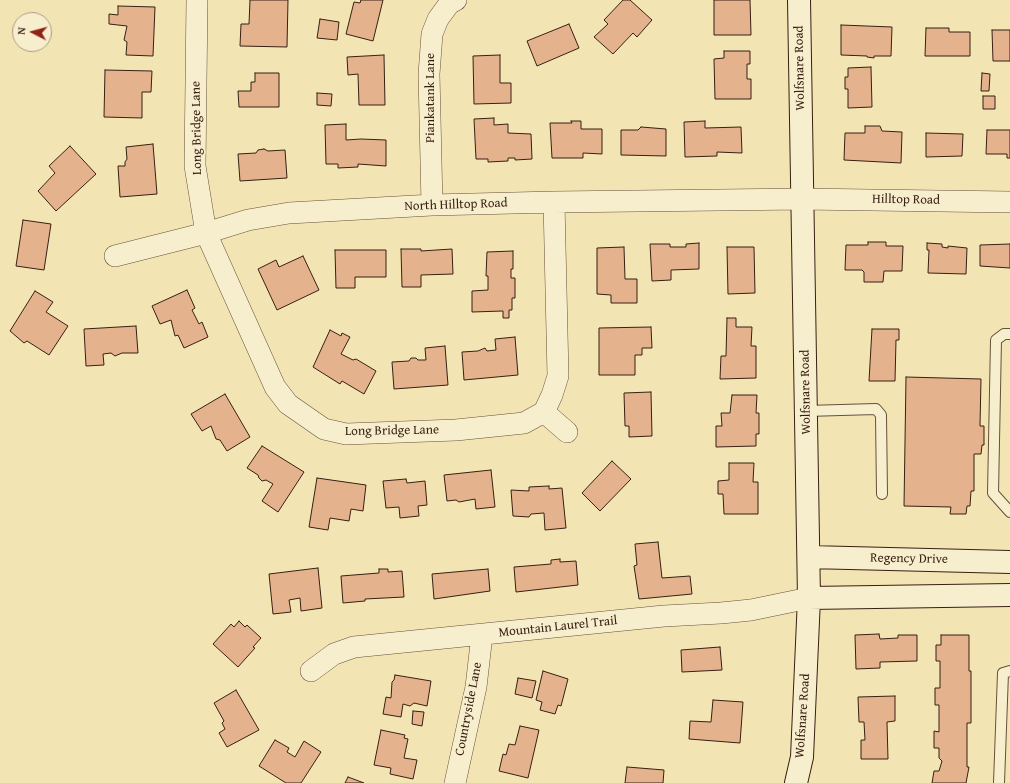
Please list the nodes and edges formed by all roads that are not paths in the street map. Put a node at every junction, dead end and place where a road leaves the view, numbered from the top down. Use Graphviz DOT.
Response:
graph roads {
  1 [pos="197,0"];
  2 [pos="456,0"];
  3 [pos="799,0"];
  4 [pos="802,199"];
  5 [pos="554,202"];
  6 [pos="1010,202"];
  7 [pos="432,205"];
  8 [pos="206,233"];
  9 [pos="115,256"];
  10 [pos="1010,334"];
  11 [pos="806,411"];
  12 [pos="544,412"];
  13 [pos="567,432"];
  14 [pos="882,494"];
  15 [pos="1010,512"];
  16 [pos="809,557"];
  17 [pos="1010,562"];
  18 [pos="1010,595"];
  19 [pos="810,598"];
  20 [pos="482,635"];
  21 [pos="311,671"];
  22 [pos="1010,671"];
  23 [pos="454,783"];
  24 [pos="796,783"];
  25 [pos="999,783"];
  1 -- 8 [label="street, Long Bridge Lane"];
  2 -- 7 [label="street, Piankatank Lane"];
  3 -- 4 [label="street, Wolfsnare Road"];
  4 -- 5 [label="street, North Hilltop Road"];
  4 -- 6 [label="street, Hilltop Road"];
  4 -- 11 [label="street, Wolfsnare Road"];
  5 -- 7 [label="street, North Hilltop Road"];
  5 -- 12 [label="street"];
  7 -- 8 [label="street, North Hilltop Road"];
  8 -- 9 [label="street, North Hilltop Road"];
  8 -- 12 [label="street, Long Bridge Lane"];
  10 -- 15 [label="lane"];
  11 -- 14 [label="lane"];
  11 -- 16 [label="street, Wolfsnare Road"];
  12 -- 13 [label="street"];
  16 -- 17 [label="street, Regency Drive"];
  16 -- 19 [label="street, Wolfsnare Road"];
  18 -- 19 [label="street"];
  19 -- 20 [label="street, Mountain Laurel Trail"];
  19 -- 24 [label="street, Wolfsnare Road"];
  20 -- 21 [label="street, Mountain Laurel Trail"];
  20 -- 23 [label="street, Countryside Lane"];
  22 -- 25 [label="lane"];
}
